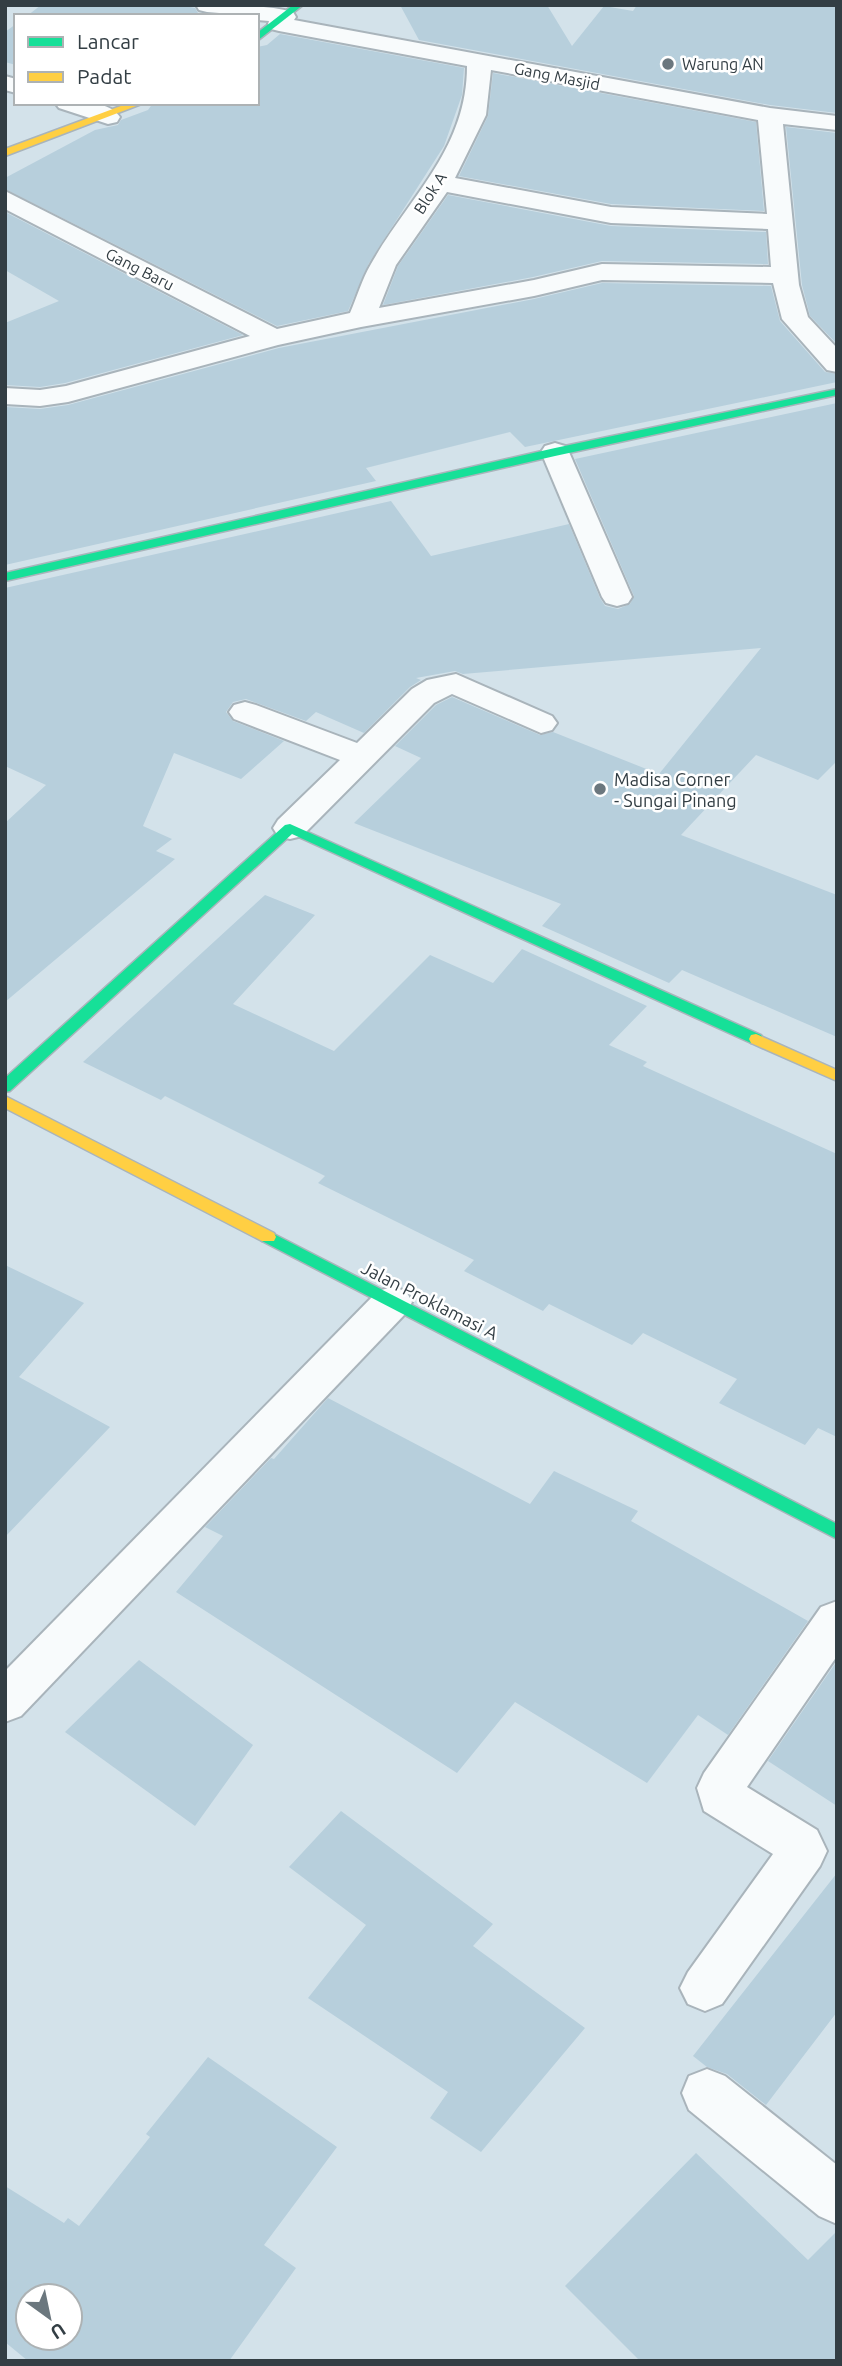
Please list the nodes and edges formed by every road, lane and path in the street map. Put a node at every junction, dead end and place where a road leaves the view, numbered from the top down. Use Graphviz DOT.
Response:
graph roads {
  1 [pos="207,5"];
  2 [pos="288,15"];
  3 [pos="259,37"];
  4 [pos="479,61"];
  5 [pos="73,105"];
  6 [pos="135,105"];
  7 [pos="771,115"];
  8 [pos="108,117"];
  9 [pos="837,123"];
  10 [pos="5,153"];
  11 [pos="440,183"];
  12 [pos="5,199"];
  13 [pos="780,222"];
  14 [pos="785,275"];
  15 [pos="361,319"];
  16 [pos="274,338"];
  17 [pos="837,364"];
  18 [pos="837,392"];
  19 [pos="5,396"];
  20 [pos="555,452"];
  21 [pos="5,577"];
  22 [pos="617,597"];
  23 [pos="245,712"];
  24 [pos="541,723"];
  25 [pos="362,757"];
  26 [pos="290,828"];
  27 [pos="837,1076"];
  28 [pos="5,1087"];
  29 [pos="5,1101"];
  30 [pos="392,1302"];
  31 [pos="837,1532"];
  32 [pos="837,1620"];
  33 [pos="5,1702"];
  34 [pos="705,1988"];
  35 [pos="707,2093"];
  36 [pos="837,2198"];
  1 -- 2 [label="street, Gang Masjid"];
  2 -- 3 [label="street"];
  2 -- 4 [label="street, Gang Masjid"];
  4 -- 7 [label="street, Gang Masjid"];
  4 -- 11 [label="street, Blok A"];
  5 -- 8 [label="street"];
  6 -- 8 [label="street"];
  7 -- 9 [label="street, Gang Masjid"];
  7 -- 13 [label="street"];
  8 -- 10 [label="street"];
  11 -- 13 [label="street"];
  11 -- 15 [label="street, Blok A"];
  12 -- 16 [label="street, Gang Baru"];
  13 -- 14 [label="street"];
  14 -- 15 [label="street"];
  14 -- 17 [label="street"];
  15 -- 16 [label="street"];
  16 -- 19 [label="street"];
  18 -- 20 [label="street"];
  20 -- 21 [label="street"];
  20 -- 22 [label="street"];
  23 -- 25 [label="street"];
  24 -- 25 [label="street"];
  25 -- 26 [label="street"];
  26 -- 27 [label="street"];
  26 -- 28 [label="street"];
  29 -- 30 [label="street, Jalan Proklamasi A"];
  30 -- 31 [label="street, Jalan Proklamasi A"];
  30 -- 33 [label="street"];
  32 -- 34 [label="street"];
  35 -- 36 [label="street"];
}
